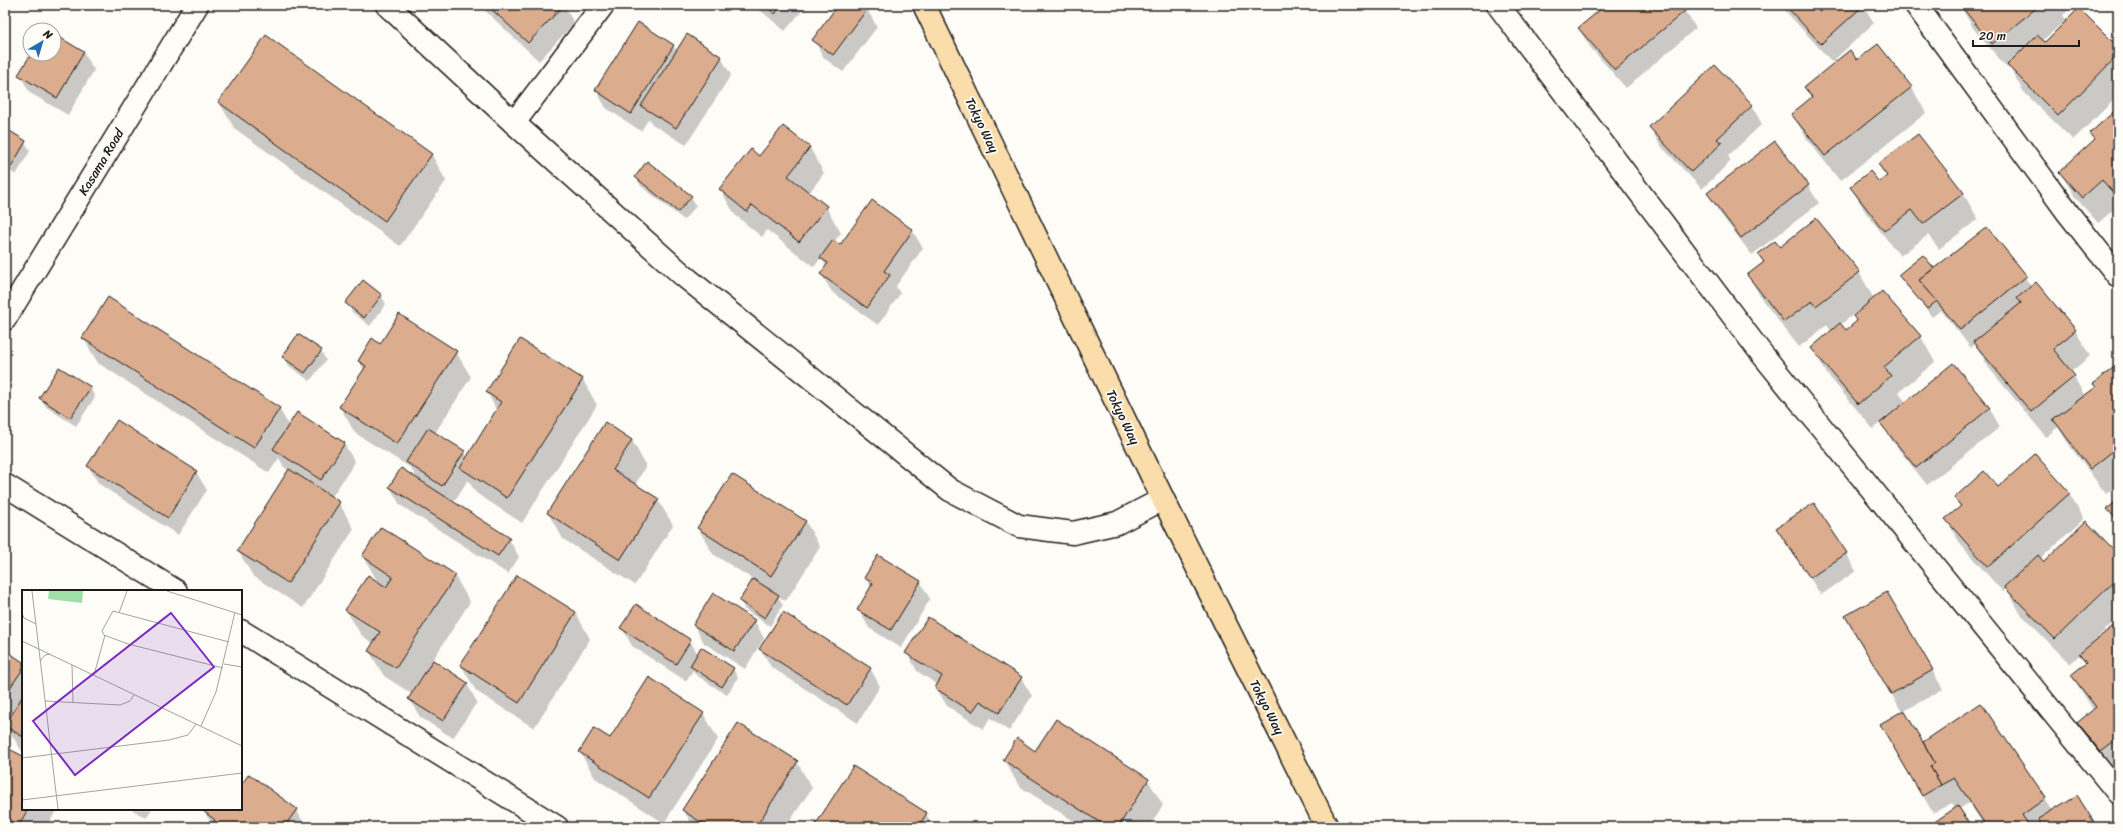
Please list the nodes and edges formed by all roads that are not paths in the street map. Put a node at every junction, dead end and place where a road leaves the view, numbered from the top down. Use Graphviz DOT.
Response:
graph roads {
  1 [pos="197,5"];
  2 [pos="387,5"];
  3 [pos="603,5"];
  4 [pos="1498,5"];
  5 [pos="1916,5"];
  6 [pos="930,8"];
  7 [pos="514,123"];
  8 [pos="2118,276"];
  9 [pos="5,319"];
  10 [pos="5,485"];
  11 [pos="1163,499"];
  12 [pos="174,590"];
  13 [pos="242,632"];
  14 [pos="2118,793"];
  15 [pos="557,827"];
  16 [pos="1327,827"];
  1 -- 9 [label="street, Kasama Road"];
  2 -- 7 [label="street"];
  3 -- 7 [label="street"];
  4 -- 14 [label="street"];
  5 -- 8 [label="street"];
  6 -- 11 [label="main road, Tokyo Way"];
  7 -- 11 [label="street"];
  10 -- 12 [label="street"];
  11 -- 16 [label="main road, Tokyo Way"];
  13 -- 15 [label="street"];
}
